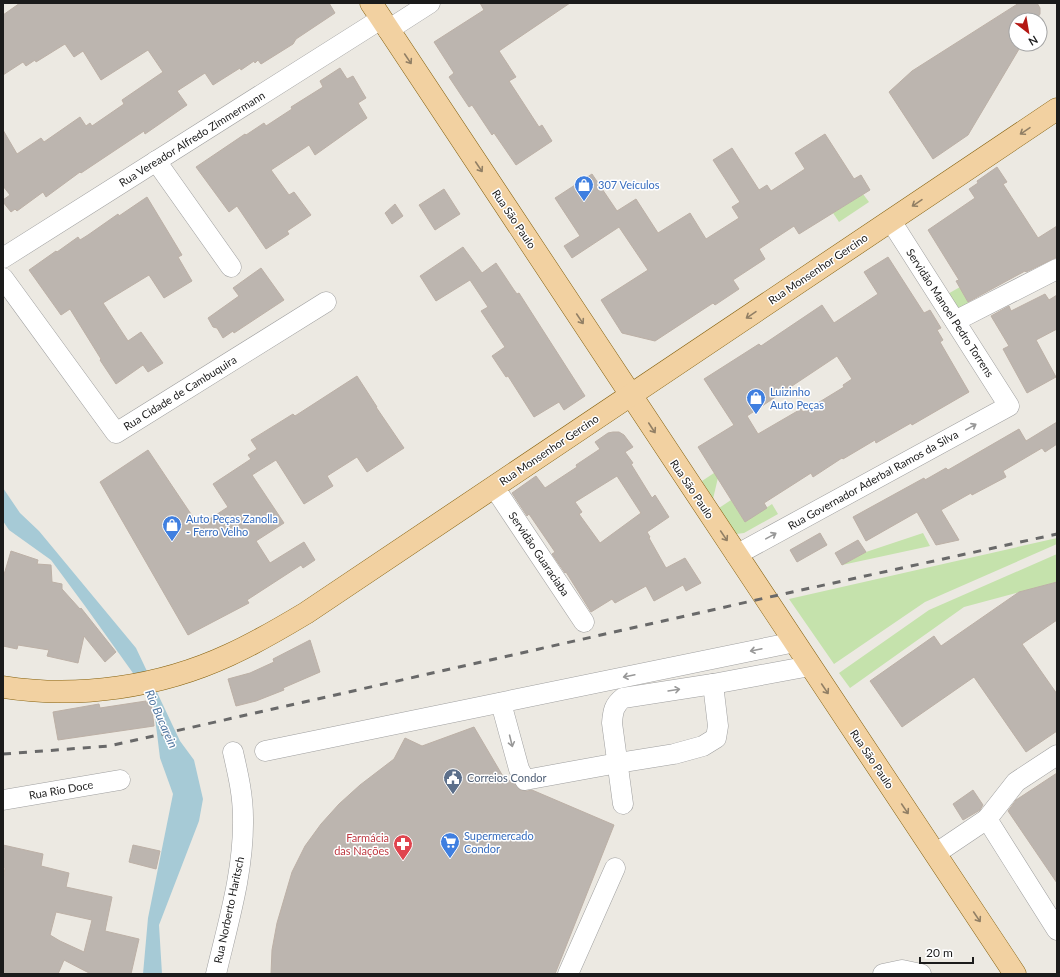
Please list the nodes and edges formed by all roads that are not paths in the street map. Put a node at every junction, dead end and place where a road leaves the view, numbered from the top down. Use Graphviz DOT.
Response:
graph roads {
  1 [pos="430,3"];
  2 [pos="380,17"];
  3 [pos="1057,109"];
  4 [pos="156,162"];
  5 [pos="891,221"];
  6 [pos="3,258"];
  7 [pos="231,266"];
  8 [pos="1057,269"];
  9 [pos="3,278"];
  10 [pos="326,302"];
  11 [pos="955,321"];
  12 [pos="630,395"];
  13 [pos="1009,406"];
  14 [pos="494,487"];
  15 [pos="736,555"];
  16 [pos="584,622"];
  17 [pos="795,642"];
  18 [pos="810,666"];
  19 [pos="713,684"];
  20 [pos="3,687"];
  21 [pos="501,703"];
  22 [pos="265,751"];
  23 [pos="233,752"];
  24 [pos="1057,755"];
  25 [pos="618,762"];
  26 [pos="120,780"];
  27 [pos="3,800"];
  28 [pos="623,804"];
  29 [pos="987,819"];
  30 [pos="935,854"];
  31 [pos="615,868"];
  32 [pos="1057,930"];
  33 [pos="216,974"];
  34 [pos="568,974"];
  35 [pos="883,974"];
  36 [pos="921,974"];
  37 [pos="1015,974"];
  1 -- 2 [label="street, Rua Vereador Alfredo Zimmermann"];
  2 -- 4 [label="street, Rua Vereador Alfredo Zimmermann"];
  2 -- 12 [label="main road, Rua São Paulo, one-way"];
  3 -- 5 [label="main road, Rua Monsenhor Gercino, one-way"];
  4 -- 6 [label="street, Rua Vereador Alfredo Zimmermann"];
  4 -- 7 [label="street"];
  5 -- 11 [label="street, Servidão Manoel Pedro Torrens"];
  5 -- 12 [label="main road, Rua Monsenhor Gercino, one-way"];
  8 -- 11 [label="street"];
  9 -- 10 [label="street, Rua Cidade de Cambuquira"];
  11 -- 13 [label="street, Servidão Manoel Pedro Torrens"];
  12 -- 14 [label="main road, Rua Monsenhor Gercino"];
  12 -- 15 [label="main road, Rua São Paulo, one-way"];
  15 -- 13 [label="street, Rua Governador Aderbal Ramos da Silva, one-way"];
  14 -- 16 [label="street, Servidão Guaraciaba"];
  14 -- 20 [label="main road, Rua Monsenhor Gercino"];
  15 -- 17 [label="main road, Rua São Paulo"];
  17 -- 18 [label="main road, Rua São Paulo"];
  17 -- 21 [label="street, one-way"];
  18 -- 19 [label="street"];
  18 -- 30 [label="main road, Rua São Paulo, one-way"];
  19 -- 25 [label="street"];
  25 -- 19 [label="street, one-way"];
  21 -- 22 [label="street"];
  21 -- 25 [label="street, one-way"];
  23 -- 33 [label="street, Rua Norberto Haritsch"];
  24 -- 29 [label="street"];
  25 -- 28 [label="street"];
  26 -- 27 [label="street, Rua Rio Doce"];
  29 -- 30 [label="street"];
  29 -- 32 [label="street"];
  30 -- 37 [label="main road, Rua São Paulo, one-way"];
  31 -- 34 [label="street"];
  35 -- 36 [label="street"];
}
